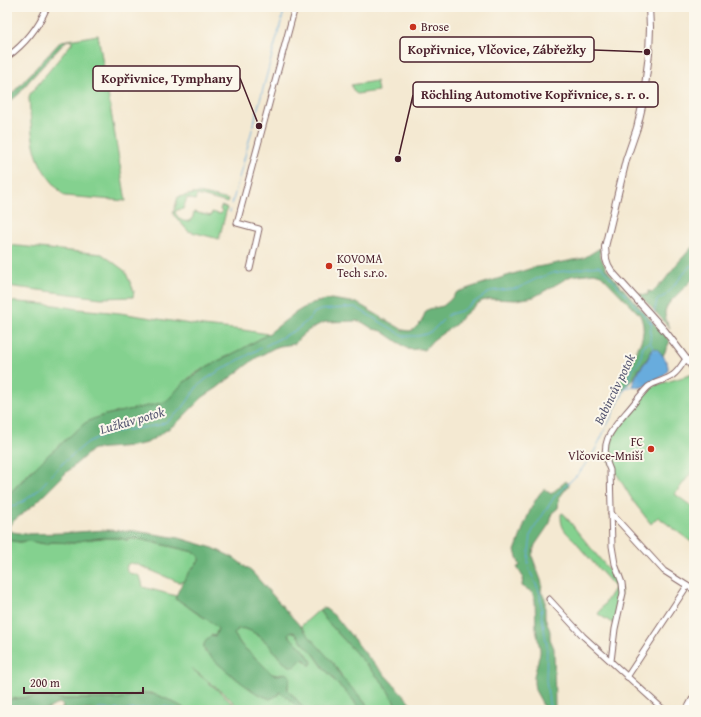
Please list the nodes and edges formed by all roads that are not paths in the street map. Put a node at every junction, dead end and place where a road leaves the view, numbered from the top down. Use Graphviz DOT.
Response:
graph roads {
  1 [pos="47,7"];
  2 [pos="295,7"];
  3 [pos="649,7"];
  4 [pos="7,57"];
  5 [pos="250,269"];
  6 [pos="686,358"];
  7 [pos="694,369"];
  8 [pos="611,513"];
  9 [pos="687,586"];
  10 [pos="694,590"];
  11 [pos="549,599"];
  12 [pos="610,661"];
  13 [pos="627,678"];
  14 [pos="694,697"];
  15 [pos="664,710"];
  16 [pos="687,710"];
  1 -- 4 [label="street"];
  2 -- 5 [label="street"];
  3 -- 6 [label="main road"];
  6 -- 7 [label="main road"];
  6 -- 8 [label="street"];
  8 -- 9 [label="street"];
  8 -- 12 [label="street"];
  9 -- 10 [label="street"];
  9 -- 13 [label="street"];
  11 -- 12 [label="street"];
  12 -- 13 [label="street"];
  13 -- 15 [label="street"];
  14 -- 16 [label="main road"];
}
